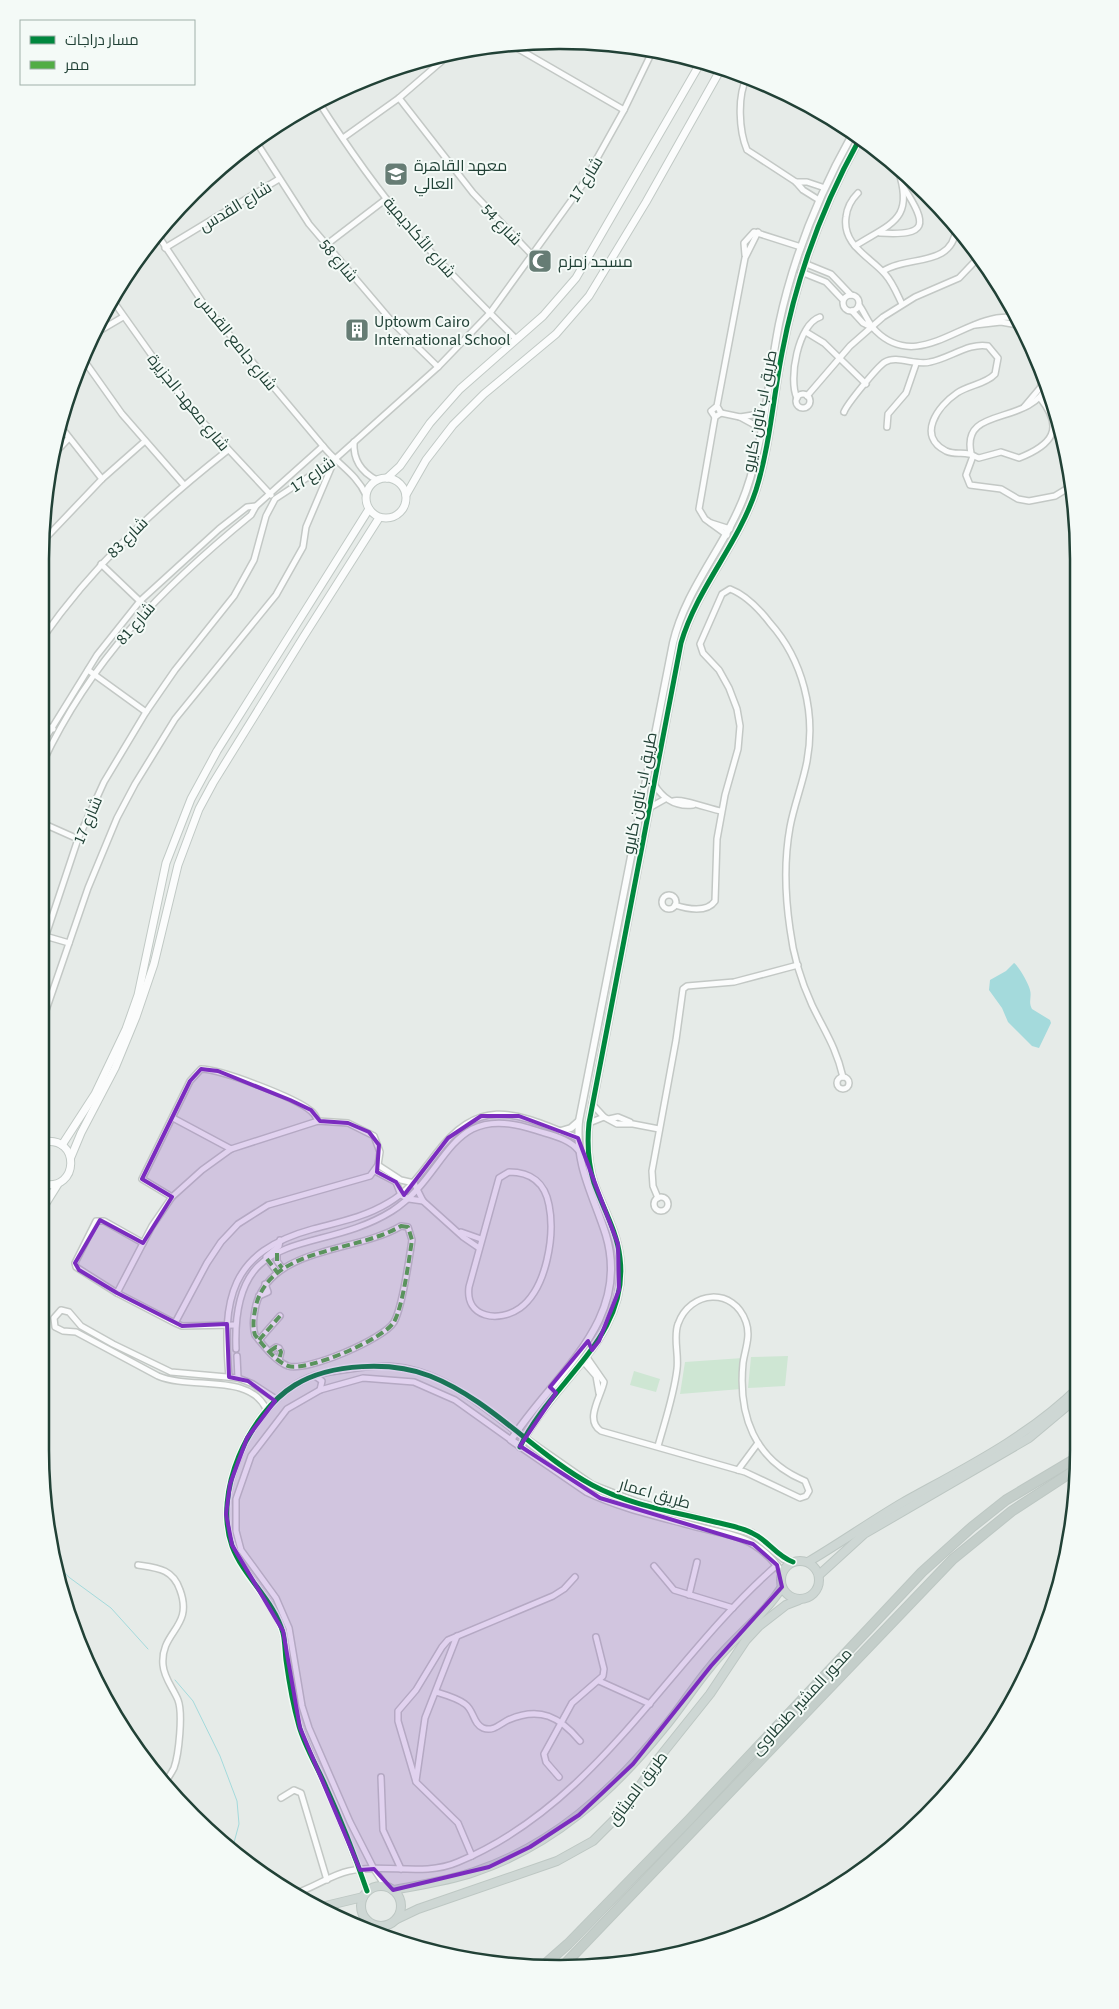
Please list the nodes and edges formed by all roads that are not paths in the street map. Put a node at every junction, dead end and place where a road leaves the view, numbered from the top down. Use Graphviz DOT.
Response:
graph roads {
  1 [pos="521,50"];
  2 [pos="649,57"];
  3 [pos="439,63"];
  4 [pos="697,68"];
  5 [pos="718,74"];
  6 [pos="744,84"];
  7 [pos="399,98"];
  8 [pos="322,107"];
  9 [pos="624,110"];
  10 [pos="343,138"];
  11 [pos="850,140"];
  12 [pos="857,145"];
  13 [pos="259,147"];
  14 [pos="279,179"];
  15 [pos="901,179"];
  16 [pos="796,182"];
  17 [pos="903,187"];
  18 [pos="825,188"];
  19 [pos="858,193"];
  20 [pos="386,199"];
  21 [pos="819,200"];
  22 [pos="880,233"];
  23 [pos="954,235"];
  24 [pos="161,241"];
  25 [pos="326,244"];
  26 [pos="855,246"];
  27 [pos="801,247"];
  28 [pos="165,248"];
  29 [pos="533,256"];
  30 [pos="974,262"];
  31 [pos="804,263"];
  32 [pos="883,271"];
  33 [pos="801,272"];
  34 [pos="851,294"];
  35 [pos="843,300"];
  36 [pos="902,304"];
  37 [pos="859,305"];
  38 [pos="116,306"];
  39 [pos="852,311"];
  40 [pos="490,313"];
  41 [pos="123,317"];
  42 [pos="820,317"];
  43 [pos="1009,318"];
  44 [pos="1013,324"];
  45 [pos="975,325"];
  46 [pos="104,328"];
  47 [pos="873,328"];
  48 [pos="806,332"];
  49 [pos="516,339"];
  50 [pos="840,357"];
  51 [pos="916,364"];
  52 [pos="88,365"];
  53 [pos="438,367"];
  54 [pos="866,384"];
  55 [pos="1040,388"];
  56 [pos="1043,394"];
  57 [pos="807,396"];
  58 [pos="797,398"];
  59 [pos="1040,398"];
  60 [pos="717,406"];
  61 [pos="1024,407"];
  62 [pos="1047,409"];
  63 [pos="721,412"];
  64 [pos="844,412"];
  65 [pos="765,413"];
  66 [pos="740,416"];
  67 [pos="715,417"];
  68 [pos="1052,424"];
  69 [pos="886,427"];
  70 [pos="762,429"];
  71 [pos="65,432"];
  72 [pos="69,438"];
  73 [pos="145,441"];
  74 [pos="354,442"];
  75 [pos="62,446"];
  76 [pos="323,446"];
  77 [pos="228,450"];
  78 [pos="767,451"];
  79 [pos="972,455"];
  80 [pos="334,460"];
  81 [pos="102,478"];
  82 [pos="387,478"];
  83 [pos="377,480"];
  84 [pos="184,485"];
  85 [pos="1065,489"];
  86 [pos="269,493"];
  87 [pos="366,495"];
  88 [pos="406,495"];
  89 [pos="275,499"];
  90 [pos="256,506"];
  91 [pos="369,509"];
  92 [pos="380,518"];
  93 [pos="728,532"];
  94 [pos="50,535"];
  95 [pos="101,564"];
  96 [pos="702,576"];
  97 [pos="710,581"];
  98 [pos="140,602"];
  99 [pos="147,608"];
  100 [pos="677,626"];
  101 [pos="49,631"];
  102 [pos="88,670"];
  103 [pos="95,675"];
  104 [pos="675,677"];
  105 [pos="659,710"];
  106 [pos="146,712"];
  107 [pos="51,728"];
  108 [pos="58,732"];
  109 [pos="49,736"];
  110 [pos="662,736"];
  111 [pos="54,738"];
  112 [pos="49,749"];
  113 [pos="654,784"];
  114 [pos="665,799"];
  115 [pos="649,808"];
  116 [pos="721,811"];
  117 [pos="49,826"];
  118 [pos="78,838"];
  119 [pos="626,878"];
  120 [pos="675,905"];
  121 [pos="630,908"];
  122 [pos="49,924"];
  123 [pos="49,937"];
  124 [pos="69,943"];
  125 [pos="613,951"];
  126 [pos="798,965"];
  127 [pos="617,978"];
  128 [pos="49,1001"];
  129 [pos="843,1077"];
  130 [pos="584,1102"];
  131 [pos="592,1104"];
  132 [pos="173,1118"];
  133 [pos="606,1118"];
  134 [pos="318,1121"];
  135 [pos="579,1121"];
  136 [pos="589,1123"];
  137 [pos="659,1129"];
  138 [pos="560,1131"];
  139 [pos="578,1138"];
  140 [pos="49,1142"];
  141 [pos="62,1144"];
  142 [pos="231,1149"];
  143 [pos="579,1150"];
  144 [pos="71,1157"];
  145 [pos="378,1165"];
  146 [pos="590,1169"];
  147 [pos="375,1171"];
  148 [pos="414,1183"];
  149 [pos="49,1184"];
  150 [pos="58,1184"];
  151 [pos="419,1190"];
  152 [pos="401,1195"];
  153 [pos="172,1197"];
  154 [pos="49,1198"];
  155 [pos="658,1198"];
  156 [pos="409,1199"];
  157 [pos="423,1201"];
  158 [pos="453,1228"];
  159 [pos="280,1240"];
  160 [pos="481,1240"];
  161 [pos="143,1243"];
  162 [pos="479,1248"];
  163 [pos="277,1253"];
  164 [pos="268,1258"];
  165 [pos="279,1270"];
  166 [pos="116,1293"];
  167 [pos="280,1316"];
  168 [pos="174,1323"];
  169 [pos="227,1324"];
  170 [pos="235,1325"];
  171 [pos="259,1340"];
  172 [pos="585,1344"];
  173 [pos="236,1349"];
  174 [pos="592,1350"];
  175 [pos="237,1356"];
  176 [pos="584,1359"];
  177 [pos="571,1361"];
  178 [pos="578,1367"];
  179 [pos="315,1376"];
  180 [pos="229,1378"];
  181 [pos="238,1378"];
  182 [pos="253,1384"];
  183 [pos="320,1390"];
  184 [pos="548,1390"];
  185 [pos="249,1391"];
  186 [pos="556,1393"];
  187 [pos="1070,1395"];
  188 [pos="276,1399"];
  189 [pos="1070,1404"];
  190 [pos="266,1409"];
  191 [pos="516,1432"];
  192 [pos="524,1438"];
  193 [pos="511,1440"];
  194 [pos="758,1443"];
  195 [pos="658,1446"];
  196 [pos="520,1447"];
  197 [pos="1070,1462"];
  198 [pos="237,1465"];
  199 [pos="247,1469"];
  200 [pos="738,1470"];
  201 [pos="1069,1474"];
  202 [pos="784,1559"];
  203 [pos="697,1562"];
  204 [pos="793,1562"];
  205 [pos="808,1562"];
  206 [pos="138,1565"];
  207 [pos="777,1565"];
  208 [pos="654,1566"];
  209 [pos="782,1574"];
  210 [pos="819,1575"];
  211 [pos="575,1577"];
  212 [pos="782,1587"];
  213 [pos="689,1595"];
  214 [pos="799,1600"];
  215 [pos="733,1608"];
  216 [pos="457,1636"];
  217 [pos="596,1637"];
  218 [pos="599,1681"];
  219 [pos="436,1692"];
  220 [pos="650,1704"];
  221 [pos="562,1721"];
  222 [pos="580,1741"];
  223 [pos="559,1776"];
  224 [pos="168,1777"];
  225 [pos="381,1778"];
  226 [pos="416,1782"];
  227 [pos="281,1798"];
  228 [pos="472,1856"];
  229 [pos="374,1869"];
  230 [pos="401,1869"];
  231 [pos="360,1870"];
  232 [pos="327,1880"];
  233 [pos="389,1889"];
  234 [pos="302,1890"];
  235 [pos="365,1894"];
  236 [pos="328,1905"];
  237 [pos="397,1919"];
  238 [pos="371,1924"];
  239 [pos="376,1926"];
  240 [pos="550,1960"];
  241 [pos="569,1960"];
  1 -- 9 [label="street"];
  2 -- 9 [label="street, شارع 17"];
  3 -- 7 [label="street"];
  4 -- 49 [label="main road"];
  5 -- 88 [label="main road"];
  6 -- 16 [label="street"];
  7 -- 10 [label="street"];
  7 -- 29 [label="street, شارع 54"];
  8 -- 10 [label="street, شارع الأكاديمية"];
  9 -- 29 [label="street, شارع 17"];
  10 -- 20 [label="street, شارع الأكاديمية"];
  11 -- 18 [label="street, طريق اب تاون كايرو"];
  12 -- 31 [label="street, طريق اب تاون كايرو"];
  13 -- 14 [label="street, شارع 58"];
  14 -- 25 [label="street, شارع 58"];
  14 -- 28 [label="street, شارع القدس"];
  15 -- 17 [label="street"];
  16 -- 18 [label="street"];
  16 -- 21 [label="street"];
  17 -- 22 [label="street"];
  17 -- 22 [label="street"];
  18 -- 21 [label="street, طريق اب تاون كايرو"];
  19 -- 26 [label="street"];
  20 -- 25 [label="street"];
  20 -- 40 [label="street, شارع الأكاديمية"];
  21 -- 27 [label="street, طريق اب تاون كايرو"];
  22 -- 26 [label="street"];
  23 -- 32 [label="street"];
  24 -- 28 [label="street, شارع جامع القدس"];
  25 -- 53 [label="street, شارع 58"];
  26 -- 32 [label="street"];
  27 -- 33 [label="street"];
  27 -- 60 [label="street"];
  27 -- 65 [label="street, طريق اب تاون كايرو"];
  28 -- 76 [label="street, شارع جامع القدس"];
  29 -- 40 [label="street, شارع 17"];
  30 -- 36 [label="street"];
  31 -- 33 [label="street, طريق اب تاون كايرو"];
  31 -- 34 [label="street"];
  32 -- 36 [label="street"];
  33 -- 35 [label="street"];
  33 -- 78 [label="street, طريق اب تاون كايرو"];
  34 -- 35 [label="street"];
  34 -- 37 [label="street"];
  35 -- 39 [label="street"];
  36 -- 47 [label="street"];
  37 -- 39 [label="street"];
  37 -- 47 [label="street"];
  38 -- 41 [label="street, شارع معهد الجزيرة"];
  39 -- 47 [label="street"];
  40 -- 49 [label="street, شارع الأكاديمية"];
  40 -- 53 [label="street, شارع 17"];
  41 -- 46 [label="street"];
  41 -- 77 [label="street, شارع معهد الجزيرة"];
  42 -- 48 [label="street"];
  43 -- 45 [label="street"];
  44 -- 45 [label="street"];
  45 -- 47 [label="street"];
  47 -- 50 [label="street"];
  48 -- 50 [label="street"];
  48 -- 58 [label="street"];
  49 -- 82 [label="main road"];
  50 -- 54 [label="street"];
  50 -- 57 [label="street"];
  51 -- 54 [label="street"];
  51 -- 69 [label="street"];
  51 -- 79 [label="street"];
  52 -- 73 [label="street"];
  53 -- 74 [label="street, شارع 17"];
  54 -- 64 [label="street"];
  55 -- 61 [label="street"];
  56 -- 59 [label="street"];
  57 -- 58 [label="street"];
  57 -- 58 [label="street"];
  59 -- 61 [label="street"];
  59 -- 62 [label="street"];
  60 -- 63 [label="street"];
  60 -- 67 [label="street"];
  61 -- 79 [label="street"];
  63 -- 66 [label="street"];
  63 -- 67 [label="street"];
  65 -- 66 [label="street"];
  65 -- 70 [label="street, طريق اب تاون كايرو"];
  65 -- 78 [label="street"];
  66 -- 70 [label="street"];
  67 -- 93 [label="street"];
  68 -- 79 [label="street"];
  70 -- 93 [label="street, طريق اب تاون كايرو"];
  71 -- 72 [label="street"];
  72 -- 75 [label="street"];
  72 -- 81 [label="street"];
  73 -- 81 [label="street"];
  73 -- 84 [label="street"];
  74 -- 80 [label="street, شارع 17"];
  74 -- 83 [label="street"];
  76 -- 80 [label="street"];
  76 -- 86 [label="street, شارع 81"];
  77 -- 84 [label="street, شارع 83"];
  77 -- 86 [label="street, شارع معهد الجزيرة"];
  78 -- 97 [label="street, طريق اب تاون كايرو"];
  79 -- 85 [label="street"];
  80 -- 87 [label="street"];
  80 -- 89 [label="street, شارع 17"];
  80 -- 124 [label="street"];
  81 -- 94 [label="street"];
  82 -- 83 [label="main road"];
  82 -- 88 [label="main road"];
  83 -- 87 [label="main road"];
  84 -- 95 [label="street, شارع 83"];
  86 -- 89 [label="street, شارع معهد الجزيرة"];
  86 -- 90 [label="street, شارع 81"];
  87 -- 91 [label="main road"];
  88 -- 92 [label="main road"];
  89 -- 106 [label="street, شارع 17"];
  90 -- 98 [label="street, شارع 81"];
  90 -- 99 [label="street, شارع 81"];
  91 -- 92 [label="main road"];
  91 -- 141 [label="main road"];
  92 -- 144 [label="main road"];
  93 -- 96 [label="street, طريق اب تاون كايرو"];
  95 -- 98 [label="street"];
  95 -- 101 [label="street, شارع 83"];
  96 -- 97 [label="street"];
  96 -- 100 [label="street, طريق اب تاون كايرو"];
  97 -- 104 [label="street, طريق اب تاون كايرو"];
  98 -- 99 [label="street"];
  98 -- 102 [label="street, شارع 81"];
  99 -- 103 [label="street, شارع 81"];
  100 -- 104 [label="street"];
  100 -- 105 [label="street, طريق اب تاون كايرو"];
  102 -- 103 [label="street"];
  102 -- 107 [label="street, شارع 81"];
  103 -- 106 [label="street"];
  103 -- 108 [label="street, شارع 81"];
  104 -- 110 [label="street, طريق اب تاون كايرو"];
  105 -- 110 [label="street"];
  105 -- 119 [label="street, طريق اب تاون كايرو"];
  106 -- 118 [label="street, شارع 17"];
  107 -- 108 [label="street"];
  108 -- 111 [label="street, شارع 81"];
  109 -- 111 [label="street"];
  110 -- 113 [label="street, طريق اب تاون كايرو"];
  111 -- 112 [label="street, شارع 81"];
  113 -- 114 [label="street"];
  113 -- 115 [label="street, طريق اب تاون كايرو"];
  114 -- 115 [label="street"];
  114 -- 116 [label="street"];
  115 -- 121 [label="street, طريق اب تاون كايرو"];
  116 -- 120 [label="street"];
  116 -- 126 [label="street"];
  117 -- 118 [label="street"];
  118 -- 122 [label="street, شارع 17"];
  119 -- 121 [label="street"];
  119 -- 125 [label="street, طريق اب تاون كايرو"];
  121 -- 127 [label="street, طريق اب تاون كايرو"];
  123 -- 124 [label="street"];
  124 -- 128 [label="street"];
  125 -- 127 [label="street"];
  125 -- 130 [label="street, طريق اب تاون كايرو"];
  126 -- 129 [label="street"];
  126 -- 137 [label="street"];
  127 -- 131 [label="street, طريق اب تاون كايرو"];
  130 -- 131 [label="street"];
  130 -- 135 [label="street, طريق اب تاون كايرو"];
  131 -- 133 [label="street"];
  131 -- 136 [label="street, طريق اب تاون كايرو"];
  132 -- 134 [label="street"];
  132 -- 142 [label="street"];
  132 -- 153 [label="street"];
  133 -- 136 [label="street"];
  133 -- 137 [label="street"];
  134 -- 142 [label="street"];
  134 -- 145 [label="street"];
  135 -- 138 [label="street"];
  135 -- 139 [label="street, طريق اب تاون كايرو"];
  136 -- 146 [label="street, طريق اب تاون كايرو"];
  137 -- 155 [label="street"];
  138 -- 139 [label="street"];
  138 -- 148 [label="street"];
  139 -- 143 [label="street, طريق اب تاون كايرو"];
  139 -- 146 [label="street"];
  140 -- 141 [label="main road"];
  141 -- 144 [label="main road"];
  142 -- 153 [label="street"];
  143 -- 151 [label="street"];
  143 -- 172 [label="street, طريق اب تاون كايرو"];
  144 -- 150 [label="main road"];
  145 -- 147 [label="street"];
  145 -- 148 [label="street"];
  146 -- 174 [label="street, طريق اب تاون كايرو"];
  147 -- 152 [label="street"];
  147 -- 168 [label="street"];
  148 -- 151 [label="street"];
  148 -- 152 [label="street"];
  149 -- 150 [label="main road"];
  150 -- 154 [label="main road"];
  151 -- 156 [label="street"];
  151 -- 157 [label="street"];
  152 -- 156 [label="street"];
  152 -- 159 [label="street"];
  153 -- 161 [label="street"];
  156 -- 157 [label="street"];
  156 -- 163 [label="street"];
  157 -- 158 [label="street"];
  158 -- 160 [label="street"];
  158 -- 162 [label="street"];
  159 -- 164 [label="street"];
  159 -- 169 [label="street"];
  160 -- 162 [label="street"];
  160 -- 162 [label="street"];
  161 -- 166 [label="street"];
  161 -- 166 [label="street"];
  163 -- 164 [label="street"];
  163 -- 165 [label="street"];
  164 -- 165 [label="street"];
  164 -- 170 [label="street"];
  165 -- 171 [label="street"];
  165 -- 171 [label="street"];
  166 -- 168 [label="street"];
  167 -- 171 [label="street"];
  168 -- 169 [label="street"];
  169 -- 170 [label="street"];
  169 -- 180 [label="street"];
  170 -- 173 [label="street"];
  172 -- 174 [label="street"];
  172 -- 177 [label="street, طريق اب تاون كايرو"];
  174 -- 176 [label="street, طريق اب تاون كايرو"];
  175 -- 181 [label="street"];
  176 -- 178 [label="street, طريق اب تاون كايرو"];
  176 -- 195 [label="street"];
  177 -- 178 [label="street"];
  177 -- 184 [label="street, طريق اب تاون كايرو"];
  178 -- 186 [label="street, طريق اب تاون كايرو"];
  179 -- 183 [label="street"];
  179 -- 188 [label="street"];
  179 -- 191 [label="street"];
  180 -- 181 [label="street"];
  180 -- 185 [label="street"];
  181 -- 182 [label="street"];
  182 -- 185 [label="street"];
  182 -- 188 [label="street"];
  183 -- 193 [label="street"];
  183 -- 199 [label="street"];
  184 -- 186 [label="street"];
  184 -- 191 [label="street, طريق اب تاون كايرو"];
  185 -- 190 [label="street"];
  186 -- 192 [label="street, طريق اب تاون كايرو"];
  187 -- 205 [label="main road"];
  188 -- 190 [label="street"];
  189 -- 210 [label="main road"];
  190 -- 198 [label="street"];
  191 -- 192 [label="street, طريق اعمار"];
  191 -- 193 [label="street, طريق اب تاون كايرو"];
  192 -- 196 [label="street, طريق اب تاون كايرو"];
  192 -- 202 [label="street, طريق اعمار"];
  193 -- 196 [label="street, طريق اعمار"];
  194 -- 195 [label="street"];
  194 -- 200 [label="street"];
  194 -- 200 [label="street"];
  195 -- 200 [label="street"];
  196 -- 207 [label="street, طريق اعمار"];
  197 -- 240 [label="highway, محور المشير طنطاوى"];
  198 -- 199 [label="street"];
  198 -- 231 [label="street"];
  199 -- 229 [label="street"];
  201 -- 241 [label="highway, محور المشير طنطاوى"];
  202 -- 204 [label="street, طريق اعمار"];
  202 -- 207 [label="street"];
  203 -- 213 [label="street"];
  204 -- 205 [label="main road, طريق اعمار"];
  204 -- 209 [label="main road"];
  205 -- 210 [label="main road"];
  206 -- 224 [label="street"];
  207 -- 209 [label="street, طريق اعمار"];
  207 -- 215 [label="street"];
  208 -- 213 [label="street"];
  209 -- 212 [label="main road, طريق اعمار"];
  210 -- 214 [label="main road"];
  211 -- 216 [label="street"];
  212 -- 214 [label="main road"];
  212 -- 233 [label="main road, طريق الميثاق"];
  213 -- 215 [label="street"];
  214 -- 237 [label="main road, طريق الميثاق"];
  215 -- 220 [label="street"];
  216 -- 219 [label="street"];
  216 -- 226 [label="street"];
  217 -- 218 [label="street"];
  218 -- 220 [label="street"];
  218 -- 221 [label="street"];
  219 -- 221 [label="street"];
  219 -- 226 [label="street"];
  220 -- 228 [label="street"];
  221 -- 222 [label="street"];
  221 -- 223 [label="street"];
  225 -- 230 [label="street"];
  226 -- 228 [label="street"];
  227 -- 232 [label="street"];
  228 -- 230 [label="street"];
  229 -- 230 [label="street"];
  229 -- 231 [label="street"];
  229 -- 233 [label="street"];
  231 -- 232 [label="street"];
  231 -- 235 [label="street"];
  232 -- 234 [label="street"];
  233 -- 235 [label="main road"];
  233 -- 237 [label="main road"];
  235 -- 236 [label="main road"];
  235 -- 238 [label="main road"];
  237 -- 239 [label="main road"];
}
